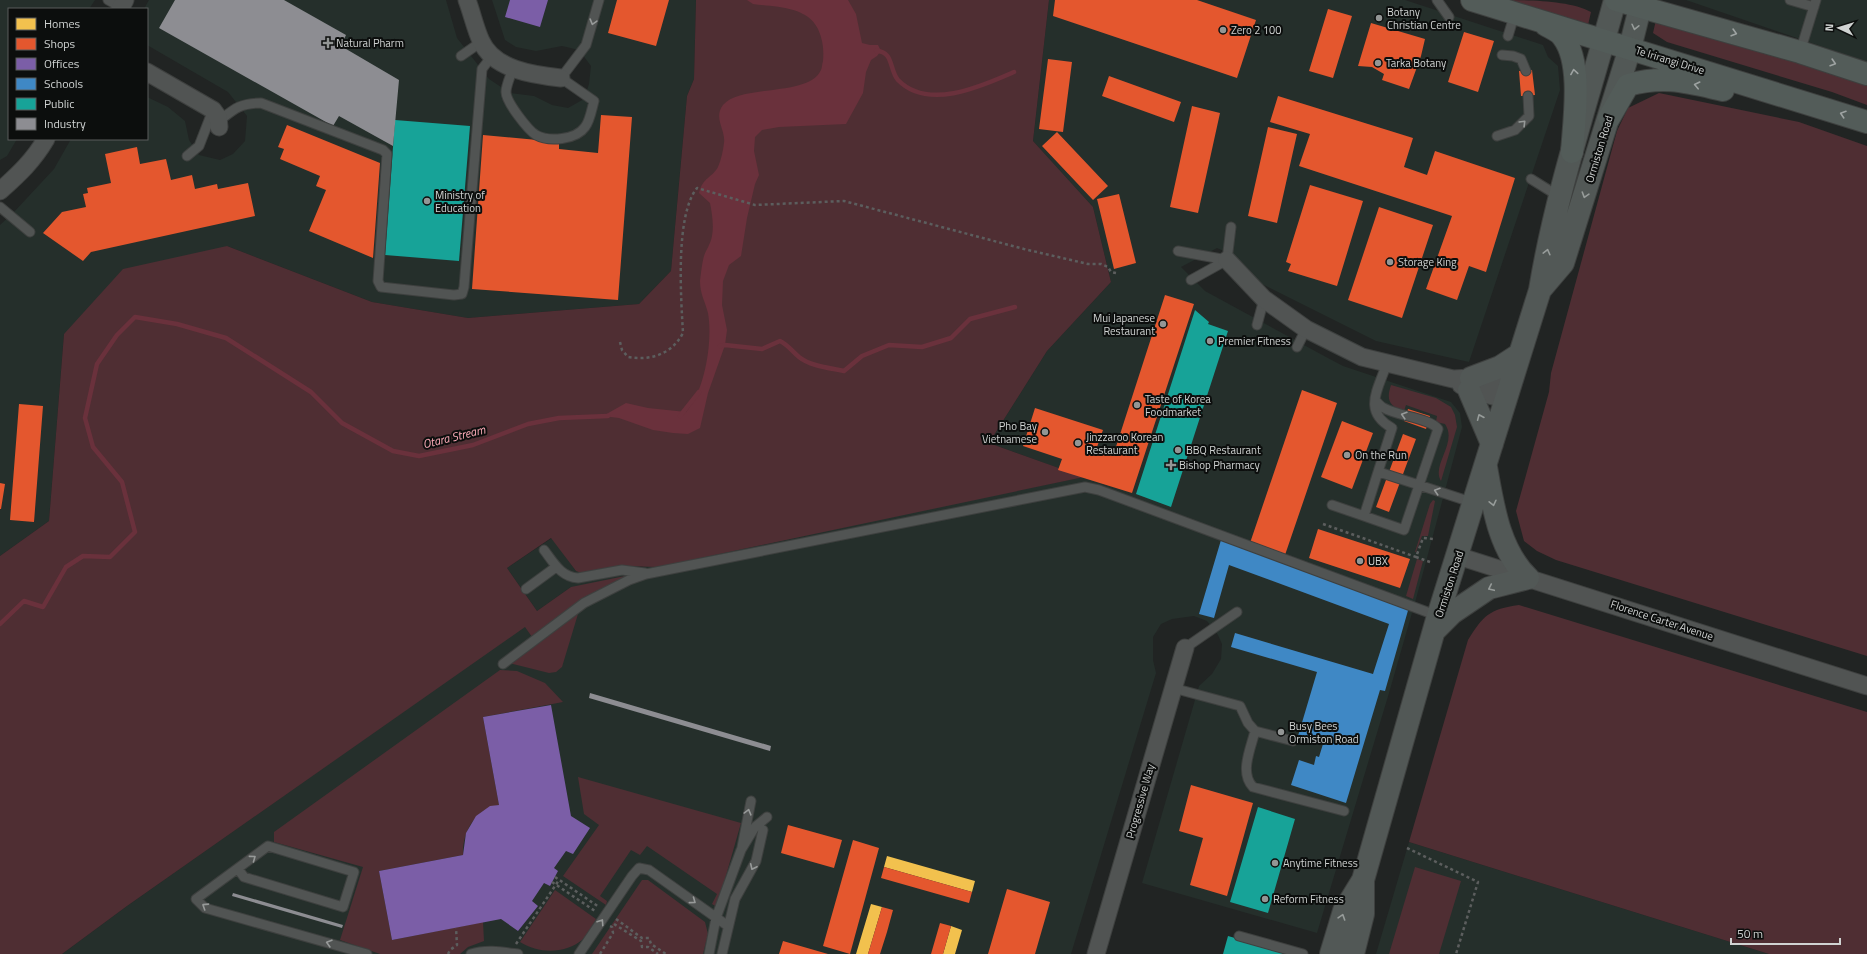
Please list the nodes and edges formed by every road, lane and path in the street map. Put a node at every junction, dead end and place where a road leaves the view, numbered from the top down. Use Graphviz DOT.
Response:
graph roads {
  1 [pos="467,0"];
  2 [pos="599,0"];
  3 [pos="1437,0"];
  4 [pos="1472,0"];
  5 [pos="1615,0"];
  6 [pos="1672,0"];
  7 [pos="1790,0"];
  8 [pos="1641,3"];
  9 [pos="1815,4"];
  10 [pos="1515,13"];
  11 [pos="1448,17"];
  12 [pos="1541,22"];
  13 [pos="1697,22"];
  14 [pos="1508,36"];
  15 [pos="1604,41"];
  16 [pos="1630,48"];
  17 [pos="486,49"];
  18 [pos="1800,52"];
  19 [pos="1502,55"];
  20 [pos="461,56"];
  21 [pos="513,68"];
  22 [pos="1526,71"];
  23 [pos="148,73"];
  24 [pos="1867,74"];
  25 [pos="562,78"];
  26 [pos="1528,96"];
  27 [pos="1819,106"];
  28 [pos="1609,118"];
  29 [pos="217,119"];
  30 [pos="1867,122"];
  31 [pos="1497,136"];
  32 [pos="45,140"];
  33 [pos="1572,152"];
  34 [pos="187,156"];
  35 [pos="1531,179"];
  36 [pos="0,191"];
  37 [pos="1560,197"];
  38 [pos="0,207"];
  39 [pos="1231,227"];
  40 [pos="30,232"];
  41 [pos="1178,251"];
  42 [pos="1227,260"];
  43 [pos="1116,273"];
  44 [pos="1191,280"];
  45 [pos="1540,290"];
  46 [pos="1264,299"];
  47 [pos="1256,325"];
  48 [pos="1306,329"];
  49 [pos="620,342"];
  50 [pos="1297,348"];
  51 [pos="1520,354"];
  52 [pos="1387,363"];
  53 [pos="1464,382"];
  54 [pos="1507,393"];
  55 [pos="1374,400"];
  56 [pos="1492,444"];
  57 [pos="1485,465"];
  58 [pos="1379,472"];
  59 [pos="1420,486"];
  60 [pos="1474,503"];
  61 [pos="1332,505"];
  62 [pos="1364,516"];
  63 [pos="1323,524"];
  64 [pos="1434,539"];
  65 [pos="544,550"];
  66 [pos="1458,556"];
  67 [pos="1416,557"];
  68 [pos="1430,562"];
  69 [pos="556,567"];
  70 [pos="646,574"];
  71 [pos="1528,578"];
  72 [pos="526,589"];
  73 [pos="1237,612"];
  74 [pos="1436,624"];
  75 [pos="1185,648"];
  76 [pos="503,664"];
  77 [pos="1867,686"];
  78 [pos="1173,688"];
  79 [pos="1256,731"];
  80 [pos="1293,742"];
  81 [pos="751,801"];
  82 [pos="1344,811"];
  83 [pos="767,817"];
  84 [pos="763,830"];
  85 [pos="1407,848"];
  86 [pos="741,850"];
  87 [pos="238,869"];
  88 [pos="559,880"];
  89 [pos="1363,880"];
  90 [pos="716,918"];
  91 [pos="602,920"];
  92 [pos="728,926"];
  93 [pos="456,928"];
  94 [pos="1239,936"];
  95 [pos="367,954"];
  96 [pos="448,954"];
  97 [pos="471,954"];
  98 [pos="515,954"];
  99 [pos="518,954"];
  100 [pos="579,954"];
  101 [pos="600,954"];
  102 [pos="709,954"];
  103 [pos="722,954"];
  104 [pos="1096,954"];
  105 [pos="1303,954"];
  106 [pos="1331,954"];
  107 [pos="1353,954"];
  108 [pos="1456,954"];
  1 -- 17 [label="street"];
  2 -- 25 [label="lane, one-way"];
  3 -- 11 [label="lane"];
  4 -- 10 [label="main road, Te Irirangi Drive"];
  5 -- 8 [label="main road"];
  5 -- 15 [label="main road, Ormiston Road"];
  6 -- 13 [label="main road"];
  7 -- 9 [label="lane"];
  8 -- 13 [label="main road"];
  8 -- 16 [label="main road, Ormiston Road, one-way"];
  9 -- 18 [label="lane"];
  10 -- 12 [label="main road, Te Irirangi Drive"];
  10 -- 14 [label="lane"];
  12 -- 15 [label="main road, Te Irirangi Drive"];
  33 -- 12 [label="main road, one-way"];
  13 -- 18 [label="main road, one-way"];
  15 -- 16 [label="main road, Te Irirangi Drive"];
  15 -- 33 [label="main road, Ormiston Road"];
  16 -- 27 [label="main road, Te Irirangi Drive"];
  16 -- 28 [label="main road, Ormiston Road"];
  17 -- 20 [label="lane"];
  17 -- 21 [label="street"];
  17 -- 29 [label="lane"];
  18 -- 24 [label="main road, one-way"];
  19 -- 22 [label="lane"];
  21 -- 25 [label="street"];
  21 -- 25 [label="lane"];
  23 -- 29 [label="street"];
  31 -- 26 [label="lane, one-way"];
  27 -- 28 [label="main road, one-way"];
  30 -- 27 [label="main road, Te Irirangi Drive, one-way"];
  28 -- 45 [label="main road, Ormiston Road, one-way"];
  29 -- 34 [label="lane"];
  32 -- 36 [label="street"];
  33 -- 37 [label="main road, Ormiston Road"];
  35 -- 37 [label="lane"];
  45 -- 37 [label="main road, Ormiston Road, one-way"];
  38 -- 40 [label="lane"];
  39 -- 42 [label="lane"];
  41 -- 42 [label="lane"];
  42 -- 44 [label="lane"];
  42 -- 46 [label="street"];
  43 -- 49 [label="path"];
  45 -- 51 [label="main road, Ormiston Road"];
  46 -- 47 [label="lane"];
  46 -- 48 [label="street"];
  48 -- 50 [label="lane"];
  48 -- 52 [label="street"];
  51 -- 53 [label="main road"];
  51 -- 54 [label="main road, Ormiston Road"];
  52 -- 53 [label="street"];
  52 -- 55 [label="lane"];
  53 -- 54 [label="street"];
  56 -- 53 [label="main road, one-way"];
  54 -- 56 [label="main road, Ormiston Road"];
  55 -- 58 [label="lane"];
  59 -- 55 [label="lane, one-way"];
  56 -- 57 [label="main road, Ormiston Road"];
  57 -- 60 [label="main road, Ormiston Road"];
  57 -- 71 [label="main road, one-way"];
  58 -- 59 [label="lane"];
  58 -- 62 [label="lane"];
  60 -- 59 [label="lane, one-way"];
  59 -- 62 [label="lane"];
  60 -- 66 [label="main road, Ormiston Road"];
  61 -- 62 [label="lane"];
  63 -- 67 [label="path"];
  64 -- 67 [label="path"];
  65 -- 69 [label="lane"];
  66 -- 71 [label="street, Florence Carter Avenue"];
  66 -- 74 [label="main road, Ormiston Road"];
  67 -- 68 [label="path"];
  69 -- 70 [label="lane"];
  69 -- 72 [label="lane"];
  70 -- 74 [label="lane"];
  70 -- 76 [label="lane"];
  71 -- 74 [label="main road, one-way"];
  71 -- 77 [label="street, Florence Carter Avenue"];
  73 -- 75 [label="lane"];
  74 -- 89 [label="main road, Ormiston Road"];
  75 -- 78 [label="street, Progressive Way"];
  78 -- 79 [label="lane"];
  78 -- 104 [label="street, Progressive Way"];
  79 -- 80 [label="lane"];
  79 -- 82 [label="lane"];
  86 -- 81 [label="lane, one-way"];
  83 -- 86 [label="lane"];
  84 -- 92 [label="lane, one-way"];
  85 -- 108 [label="path"];
  86 -- 90 [label="lane"];
  87 -- 87 [label="lane, one-way"];
  95 -- 87 [label="lane, one-way"];
  88 -- 98 [label="path"];
  106 -- 89 [label="main road, Ormiston Road, one-way"];
  89 -- 107 [label="main road, Ormiston Road"];
  91 -- 90 [label="lane, one-way"];
  90 -- 92 [label="lane"];
  90 -- 102 [label="lane"];
  100 -- 91 [label="lane, one-way"];
  91 -- 101 [label="path"];
  92 -- 103 [label="lane"];
  93 -- 96 [label="path"];
  94 -- 105 [label="lane"];
  97 -- 98 [label="lane"];
  98 -- 99 [label="lane"];
}
